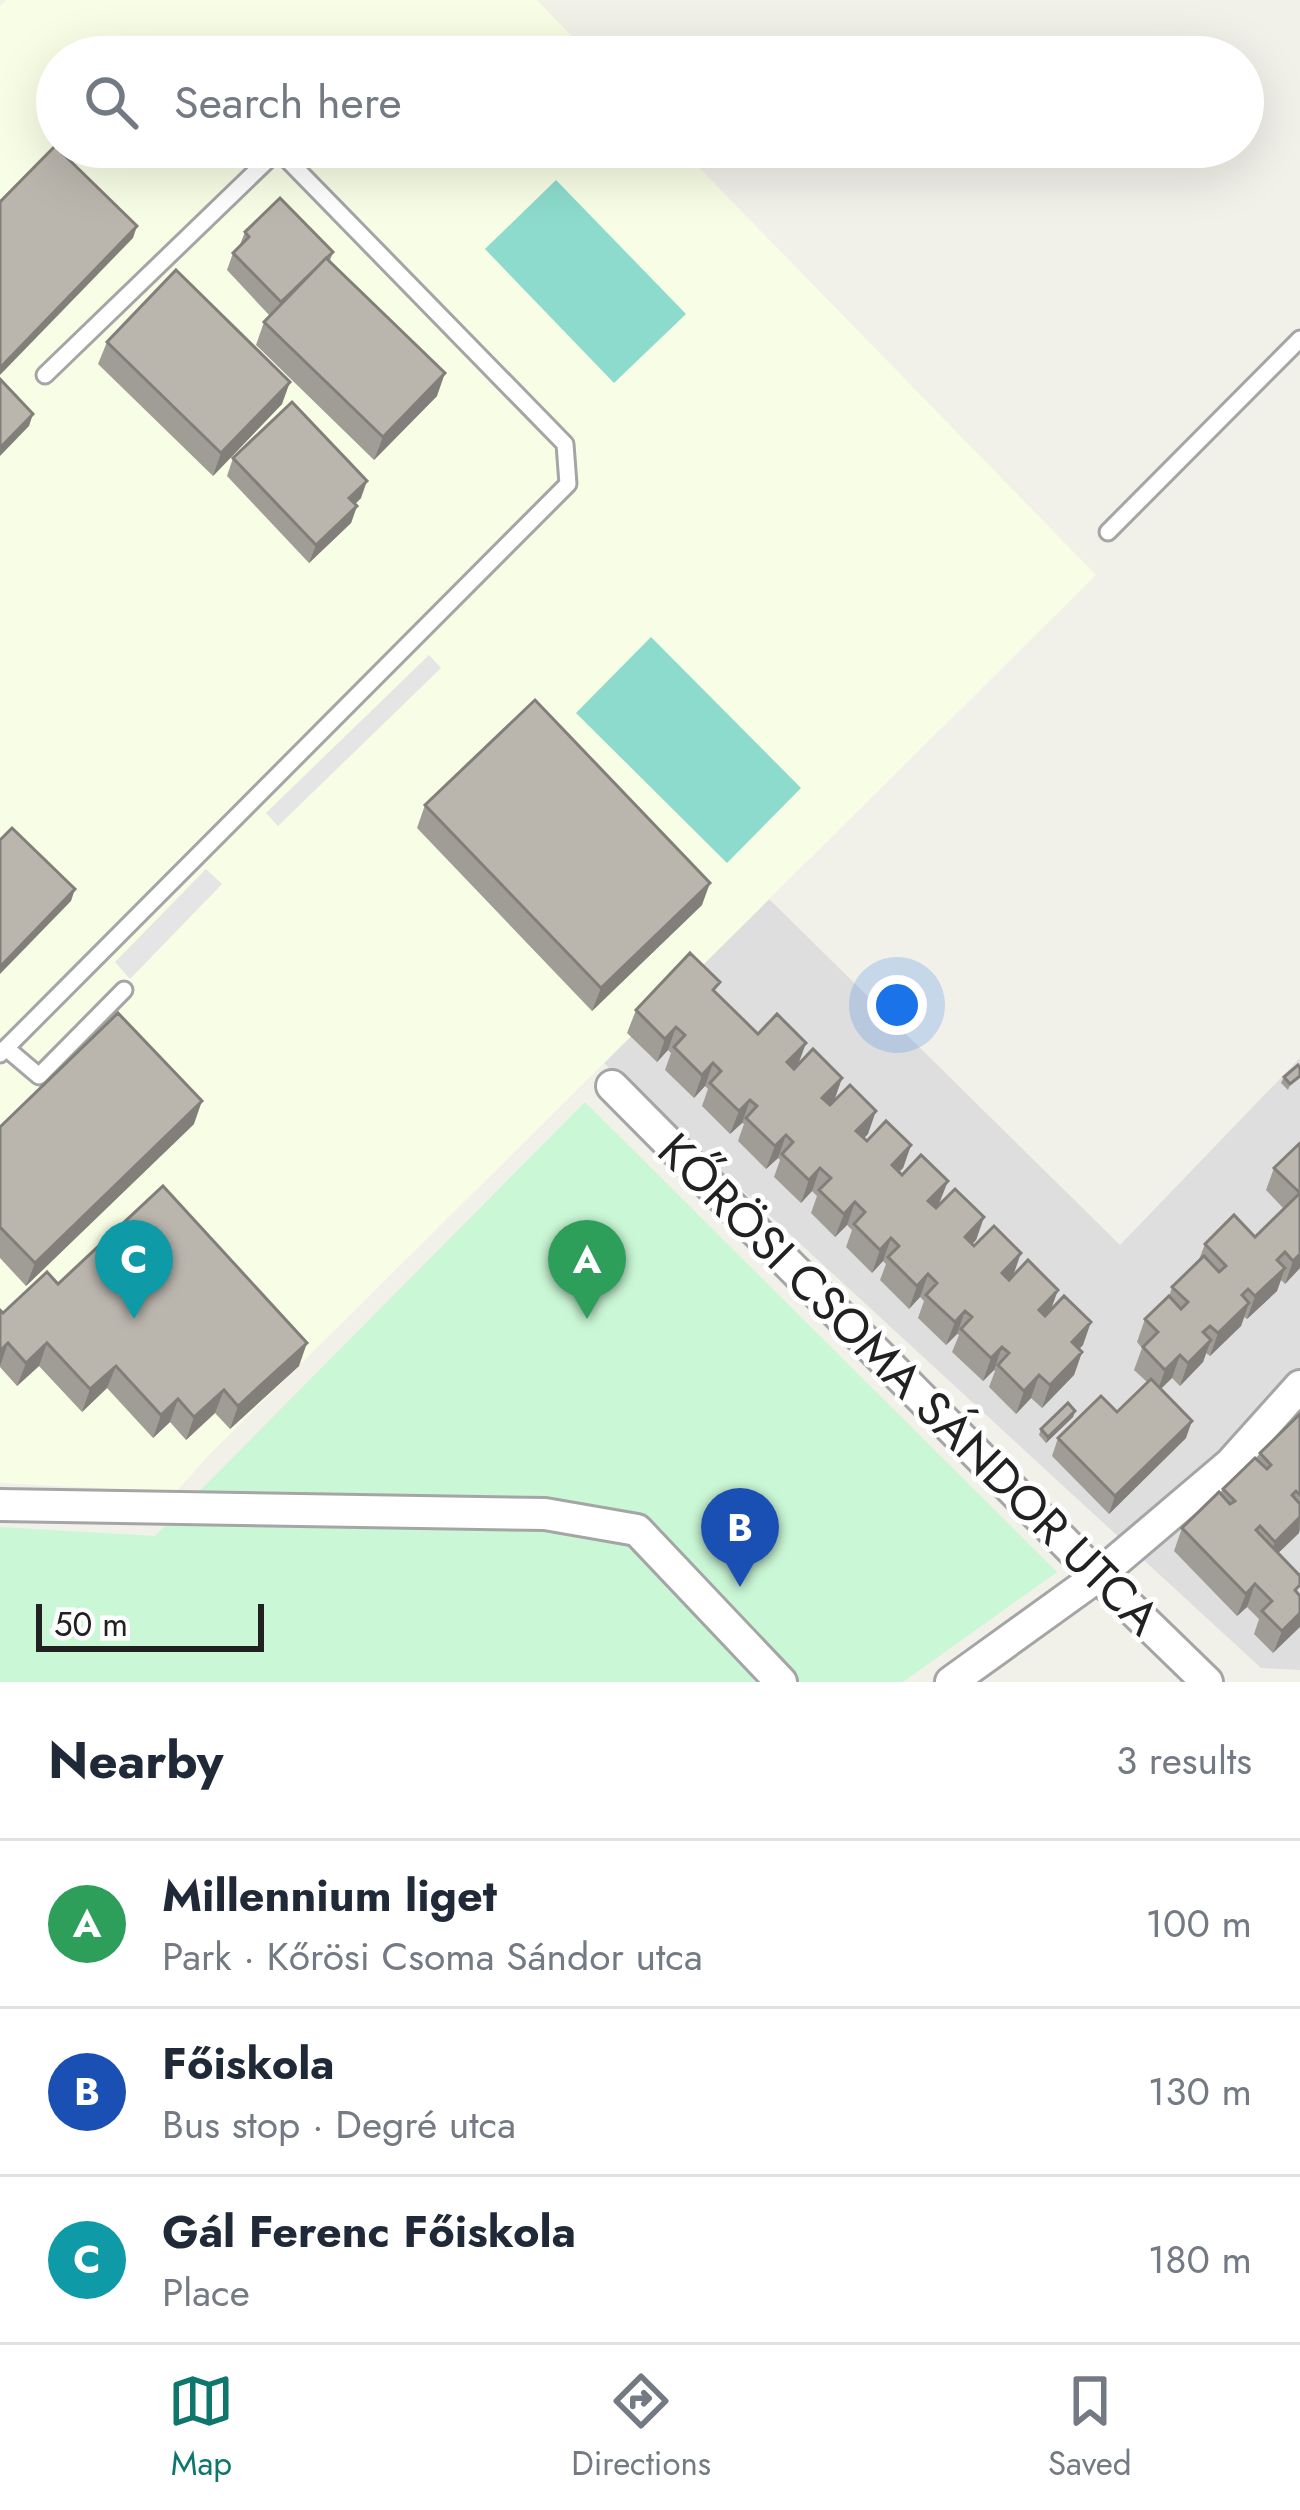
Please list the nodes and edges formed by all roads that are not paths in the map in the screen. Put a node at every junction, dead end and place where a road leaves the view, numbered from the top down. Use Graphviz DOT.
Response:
graph roads {
  1 [pos="259,168"];
  2 [pos="296,168"];
  3 [pos="1300,339"];
  4 [pos="45,375"];
  5 [pos="1108,532"];
  6 [pos="124,990"];
  7 [pos="3,1051"];
  8 [pos="612,1086"];
  9 [pos="1300,1386"];
  10 [pos="0,1505"];
  11 [pos="1098,1576"];
  12 [pos="781,1682"];
  13 [pos="951,1682"];
  14 [pos="1207,1682"];
  1 -- 4 [label="lane"];
  2 -- 7 [label="lane"];
  3 -- 5 [label="lane"];
  6 -- 7 [label="lane"];
  8 -- 11 [label="street, KŐRÖSI CSOMA SÁNDOR UTCA"];
  9 -- 11 [label="street"];
  10 -- 12 [label="street"];
  11 -- 13 [label="street"];
  11 -- 14 [label="street, KŐRÖSI CSOMA SÁNDOR UTCA"];
}
